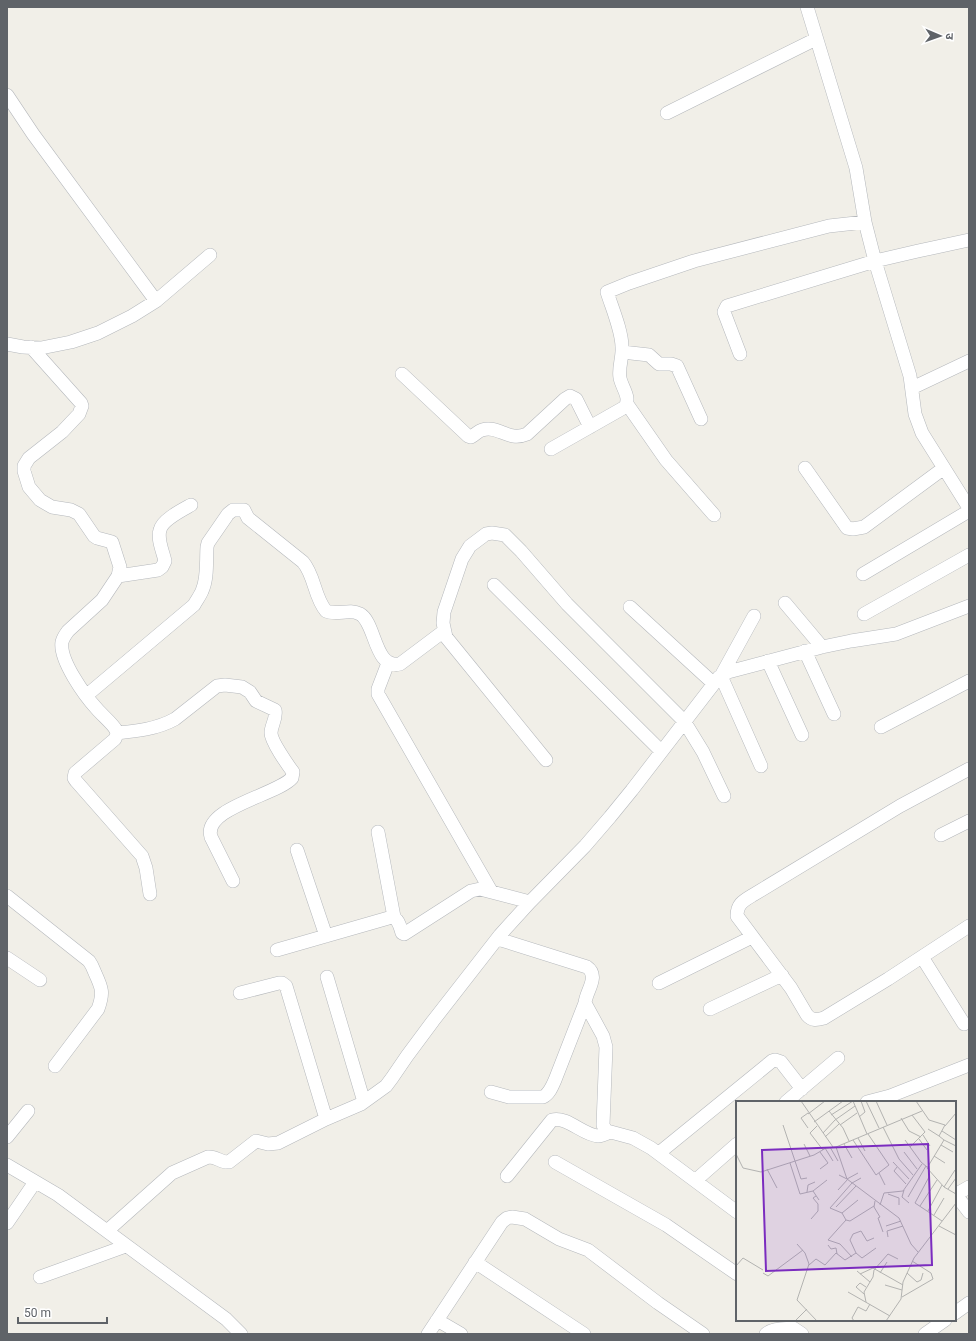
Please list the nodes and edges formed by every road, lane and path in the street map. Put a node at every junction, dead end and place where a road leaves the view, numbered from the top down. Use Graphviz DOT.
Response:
graph roads {
  1 [pos="807,7"];
  2 [pos="816,39"];
  3 [pos="7,95"];
  4 [pos="667,113"];
  5 [pos="866,222"];
  6 [pos="969,240"];
  7 [pos="210,255"];
  8 [pos="875,261"];
  9 [pos="156,301"];
  10 [pos="7,344"];
  11 [pos="31,347"];
  12 [pos="622,352"];
  13 [pos="740,354"];
  14 [pos="969,361"];
  15 [pos="402,374"];
  16 [pos="912,388"];
  17 [pos="627,404"];
  18 [pos="701,419"];
  19 [pos="590,427"];
  20 [pos="551,449"];
  21 [pos="804,468"];
  22 [pos="944,468"];
  23 [pos="964,489"];
  24 [pos="191,505"];
  25 [pos="969,508"];
  26 [pos="969,511"];
  27 [pos="714,515"];
  28 [pos="969,555"];
  29 [pos="863,574"];
  30 [pos="118,576"];
  31 [pos="494,585"];
  32 [pos="785,603"];
  33 [pos="969,606"];
  34 [pos="630,607"];
  35 [pos="864,614"];
  36 [pos="754,616"];
  37 [pos="444,631"];
  38 [pos="822,647"];
  39 [pos="805,651"];
  40 [pos="768,661"];
  41 [pos="388,663"];
  42 [pos="717,679"];
  43 [pos="969,681"];
  44 [pos="87,695"];
  45 [pos="834,714"];
  46 [pos="684,721"];
  47 [pos="881,727"];
  48 [pos="117,733"];
  49 [pos="802,735"];
  50 [pos="661,751"];
  51 [pos="546,760"];
  52 [pos="761,766"];
  53 [pos="969,769"];
  54 [pos="724,796"];
  55 [pos="969,821"];
  56 [pos="378,832"];
  57 [pos="941,835"];
  58 [pos="297,850"];
  59 [pos="233,881"];
  60 [pos="491,892"];
  61 [pos="150,894"];
  62 [pos="7,896"];
  63 [pos="530,902"];
  64 [pos="394,917"];
  65 [pos="969,926"];
  66 [pos="326,936"];
  67 [pos="752,937"];
  68 [pos="498,939"];
  69 [pos="277,950"];
  70 [pos="922,957"];
  71 [pos="7,958"];
  72 [pos="782,975"];
  73 [pos="327,977"];
  74 [pos="40,980"];
  75 [pos="659,983"];
  76 [pos="240,994"];
  77 [pos="585,1003"];
  78 [pos="710,1009"];
  79 [pos="964,1024"];
  80 [pos="838,1058"];
  81 [pos="969,1065"];
  82 [pos="55,1066"];
  83 [pos="802,1089"];
  84 [pos="491,1092"];
  85 [pos="787,1101"];
  86 [pos="871,1101"];
  87 [pos="364,1102"];
  88 [pos="28,1111"];
  89 [pos="326,1119"];
  90 [pos="610,1132"];
  91 [pos="7,1137"];
  92 [pos="736,1145"];
  93 [pos="659,1153"];
  94 [pos="555,1162"];
  95 [pos="7,1165"];
  96 [pos="507,1176"];
  97 [pos="696,1180"];
  98 [pos="35,1182"];
  99 [pos="969,1187"];
  100 [pos="956,1194"];
  101 [pos="956,1196"];
  102 [pos="736,1209"];
  103 [pos="969,1212"];
  104 [pos="7,1223"];
  105 [pos="107,1231"];
  106 [pos="126,1246"];
  107 [pos="476,1262"];
  108 [pos="736,1273"];
  109 [pos="40,1277"];
  110 [pos="969,1302"];
  111 [pos="956,1312"];
  112 [pos="437,1320"];
  113 [pos="944,1321"];
  114 [pos="798,1327"];
  115 [pos="241,1334"];
  116 [pos="428,1334"];
  117 [pos="461,1334"];
  118 [pos="584,1334"];
  119 [pos="703,1334"];
  120 [pos="766,1334"];
  121 [pos="926,1334"];
  1 -- 2 [label="street"];
  2 -- 4 [label="street"];
  2 -- 5 [label="street"];
  3 -- 9 [label="street"];
  5 -- 8 [label="street"];
  5 -- 12 [label="street"];
  6 -- 8 [label="street"];
  7 -- 9 [label="street"];
  8 -- 13 [label="street"];
  8 -- 16 [label="street"];
  9 -- 11 [label="street"];
  10 -- 11 [label="street"];
  11 -- 30 [label="street"];
  12 -- 17 [label="street"];
  12 -- 18 [label="street"];
  14 -- 16 [label="street"];
  15 -- 19 [label="street"];
  16 -- 22 [label="street"];
  17 -- 19 [label="street"];
  17 -- 27 [label="street"];
  19 -- 20 [label="street"];
  21 -- 22 [label="street"];
  22 -- 23 [label="street"];
  23 -- 25 [label="street"];
  24 -- 30 [label="street"];
  26 -- 29 [label="street"];
  28 -- 35 [label="street"];
  30 -- 44 [label="street"];
  31 -- 50 [label="street"];
  32 -- 38 [label="street"];
  33 -- 38 [label="street"];
  34 -- 42 [label="street"];
  36 -- 42 [label="street"];
  37 -- 41 [label="street"];
  37 -- 46 [label="street"];
  37 -- 51 [label="street"];
  38 -- 39 [label="street"];
  39 -- 40 [label="street"];
  39 -- 45 [label="street"];
  40 -- 42 [label="street"];
  40 -- 49 [label="street"];
  41 -- 44 [label="street"];
  41 -- 60 [label="street"];
  42 -- 46 [label="street"];
  42 -- 52 [label="street"];
  43 -- 47 [label="street"];
  44 -- 48 [label="street"];
  46 -- 50 [label="street"];
  46 -- 54 [label="street"];
  48 -- 59 [label="street"];
  48 -- 61 [label="street"];
  50 -- 63 [label="street"];
  53 -- 67 [label="street"];
  55 -- 57 [label="street"];
  56 -- 64 [label="street"];
  58 -- 66 [label="street"];
  60 -- 63 [label="street"];
  60 -- 64 [label="street"];
  62 -- 82 [label="street"];
  63 -- 68 [label="street"];
  64 -- 66 [label="street"];
  65 -- 70 [label="street"];
  66 -- 69 [label="street"];
  67 -- 72 [label="street"];
  67 -- 75 [label="street"];
  68 -- 77 [label="street"];
  68 -- 87 [label="street"];
  70 -- 72 [label="street"];
  70 -- 79 [label="street"];
  71 -- 74 [label="street"];
  72 -- 78 [label="street"];
  73 -- 87 [label="street"];
  76 -- 89 [label="street"];
  77 -- 84 [label="street"];
  77 -- 90 [label="street"];
  80 -- 83 [label="street"];
  81 -- 86 [label="street"];
  83 -- 85 [label="street"];
  83 -- 93 [label="street"];
  87 -- 89 [label="street"];
  88 -- 91 [label="street"];
  89 -- 105 [label="street"];
  90 -- 93 [label="street"];
  90 -- 96 [label="street"];
  92 -- 97 [label="street"];
  93 -- 97 [label="street"];
  94 -- 108 [label="street"];
  95 -- 98 [label="street"];
  97 -- 102 [label="street"];
  98 -- 104 [label="street"];
  98 -- 105 [label="street"];
  99 -- 100 [label="street"];
  101 -- 103 [label="street"];
  105 -- 106 [label="street"];
  106 -- 109 [label="street"];
  106 -- 115 [label="street"];
  107 -- 112 [label="street"];
  107 -- 118 [label="street"];
  107 -- 119 [label="street"];
  110 -- 111 [label="street"];
  112 -- 116 [label="street"];
  112 -- 117 [label="street"];
  113 -- 121 [label="street"];
  114 -- 120 [label="street"];
}
